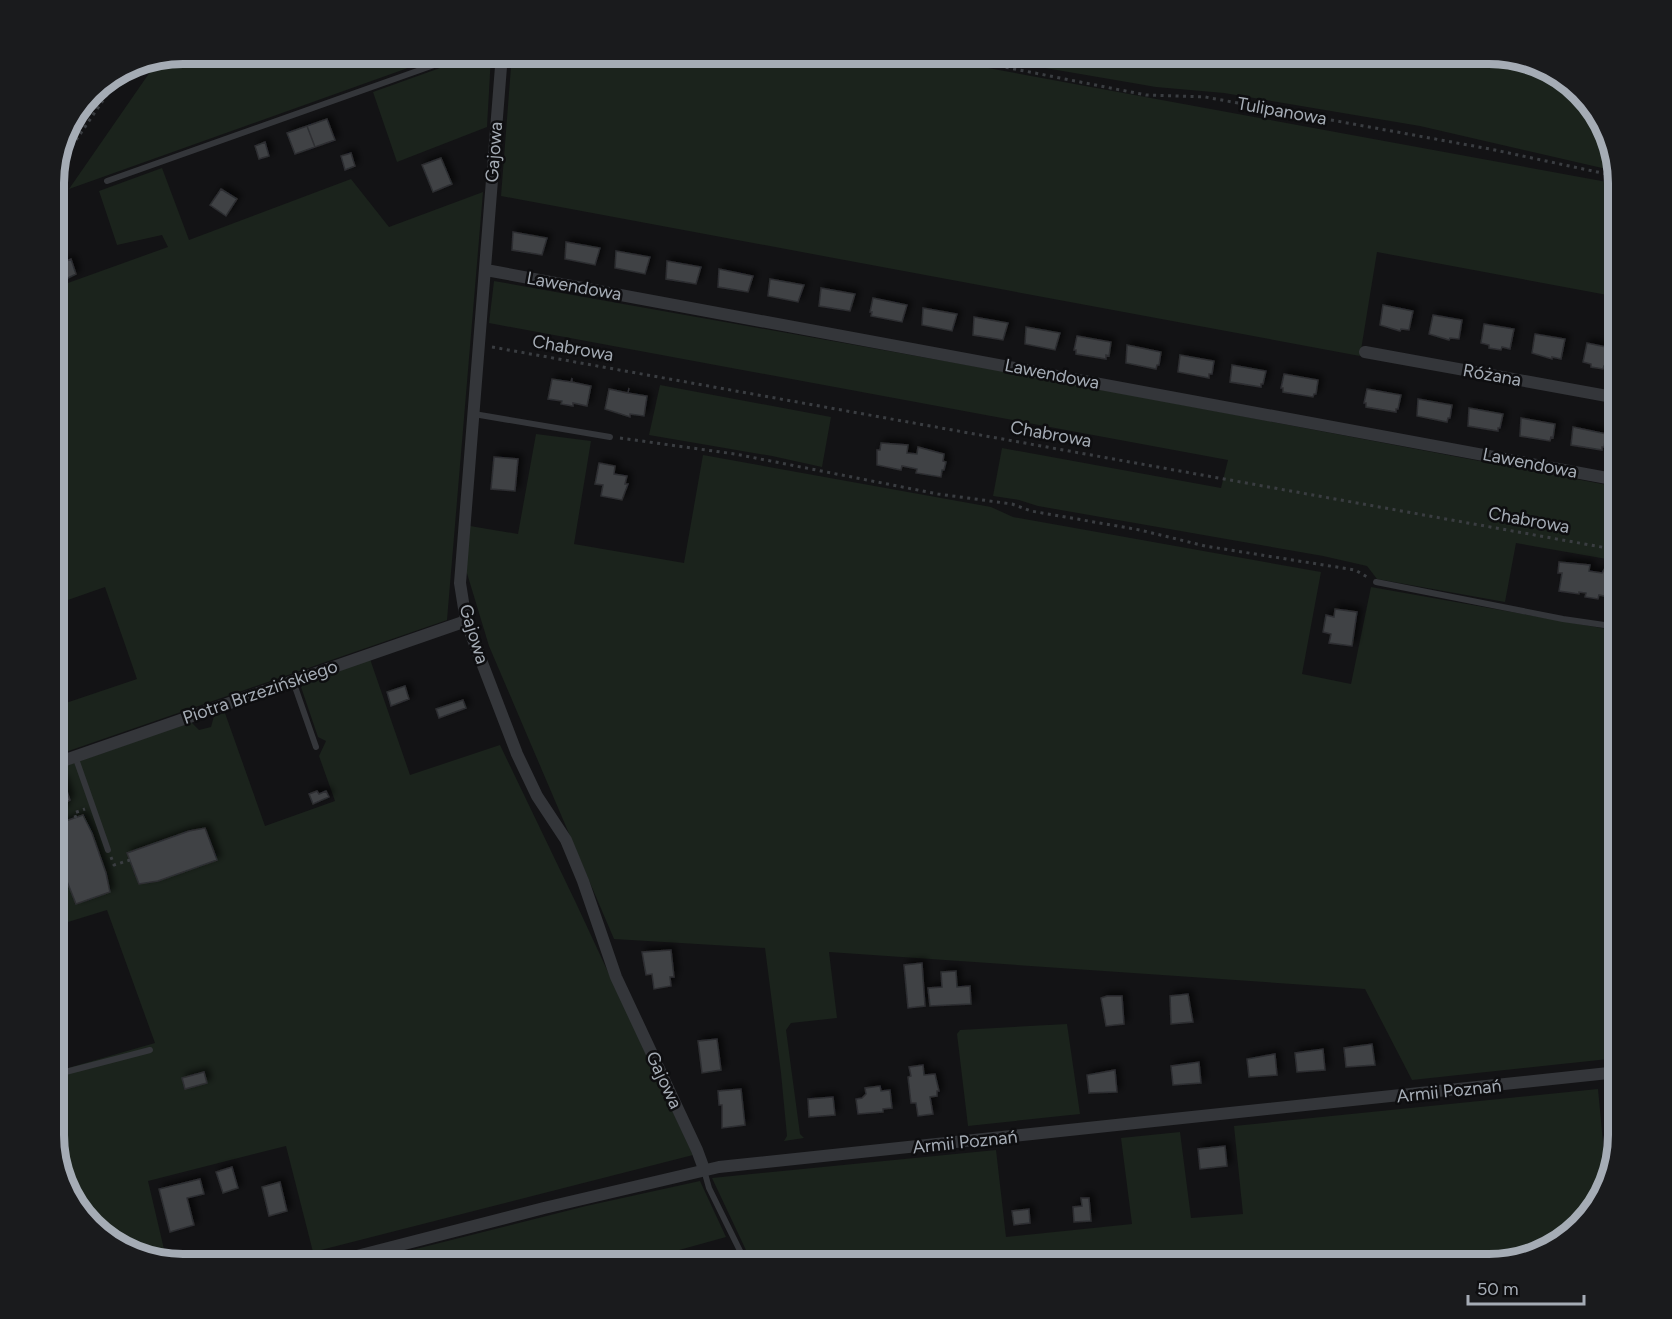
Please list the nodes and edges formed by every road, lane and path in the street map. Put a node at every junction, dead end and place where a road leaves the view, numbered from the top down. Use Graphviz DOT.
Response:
graph roads {
  1 [pos="437,64"];
  2 [pos="501,64"];
  3 [pos="989,64"];
  4 [pos="109,91"];
  5 [pos="71,147"];
  6 [pos="1607,174"];
  7 [pos="107,182"];
  8 [pos="486,270"];
  9 [pos="480,345"];
  10 [pos="1365,352"];
  11 [pos="1608,396"];
  12 [pos="474,414"];
  13 [pos="609,437"];
  14 [pos="1608,478"];
  15 [pos="1608,548"];
  16 [pos="1376,582"];
  17 [pos="466,621"];
  18 [pos="1608,626"];
  19 [pos="293,681"];
  20 [pos="316,747"];
  21 [pos="75,756"];
  22 [pos="65,760"];
  23 [pos="108,850"];
  24 [pos="130,860"];
  25 [pos="150,1050"];
  26 [pos="65,1072"];
  27 [pos="1608,1073"];
  28 [pos="704,1169"];
  29 [pos="366,1254"];
  30 [pos="742,1254"];
  1 -- 7 [label="lane"];
  2 -- 8 [label="street, Gajowa"];
  3 -- 6 [label="path, Tulipanowa"];
  4 -- 5 [label="path"];
  8 -- 9 [label="street, Gajowa"];
  8 -- 14 [label="street, Lawendowa"];
  9 -- 12 [label="street, Gajowa"];
  9 -- 15 [label="path, Chabrowa"];
  10 -- 11 [label="street, Różana"];
  12 -- 13 [label="lane"];
  12 -- 17 [label="street, Gajowa"];
  13 -- 16 [label="path"];
  16 -- 18 [label="lane"];
  17 -- 19 [label="street, Piotra Brzezińskiego"];
  17 -- 28 [label="street, Gajowa"];
  19 -- 20 [label="lane"];
  19 -- 21 [label="street, Piotra Brzezińskiego"];
  21 -- 22 [label="street, Piotra Brzezińskiego"];
  21 -- 23 [label="lane"];
  23 -- 24 [label="path"];
  25 -- 26 [label="lane"];
  27 -- 28 [label="street, Armii Poznań"];
  28 -- 29 [label="street, Armii Poznań"];
  28 -- 30 [label="lane"];
}
